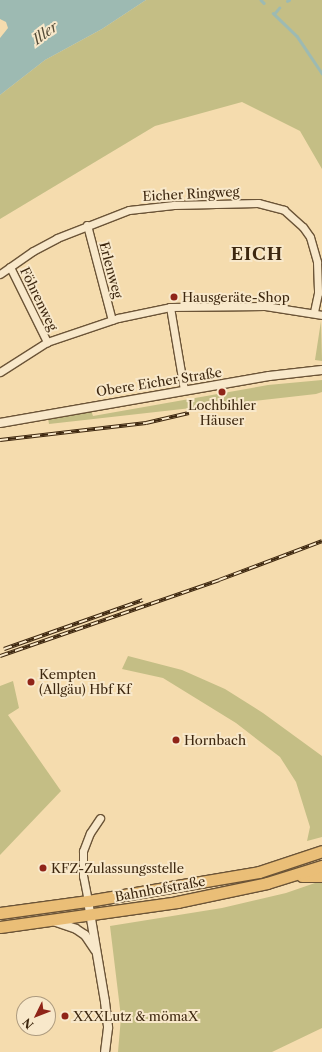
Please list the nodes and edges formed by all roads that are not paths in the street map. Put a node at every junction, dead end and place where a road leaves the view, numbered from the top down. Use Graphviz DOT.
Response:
graph roads {
  1 [pos="87,225"];
  2 [pos="10,266"];
  3 [pos="0,274"];
  4 [pos="170,307"];
  5 [pos="314,312"];
  6 [pos="322,315"];
  7 [pos="112,320"];
  8 [pos="47,342"];
  9 [pos="322,370"];
  10 [pos="0,372"];
  11 [pos="184,390"];
  12 [pos="0,423"];
  13 [pos="100,818"];
  14 [pos="322,851"];
  15 [pos="322,866"];
  16 [pos="294,876"];
  17 [pos="322,876"];
  18 [pos="88,901"];
  19 [pos="0,913"];
  20 [pos="90,916"];
  21 [pos="53,921"];
  22 [pos="0,927"];
  23 [pos="97,952"];
  24 [pos="105,1052"];
  1 -- 2 [label="street, Eicher Ringweg"];
  1 -- 5 [label="street, Eicher Ringweg"];
  1 -- 7 [label="street, Erlenweg"];
  2 -- 3 [label="street, Eicher Ringweg"];
  2 -- 8 [label="street, Föhrenweg"];
  4 -- 5 [label="street"];
  4 -- 7 [label="street"];
  4 -- 11 [label="street"];
  5 -- 6 [label="street"];
  7 -- 8 [label="street"];
  8 -- 10 [label="street"];
  9 -- 11 [label="street, Obere Eicher Straße"];
  11 -- 12 [label="street, Obere Eicher Straße"];
  13 -- 18 [label="street"];
  14 -- 18 [label="main road, Bahnhofstraße"];
  15 -- 16 [label="main road, Bahnhofstraße"];
  16 -- 17 [label="main road"];
  16 -- 20 [label="main road, Bahnhofstraße"];
  18 -- 19 [label="main road, Bahnhofstraße"];
  18 -- 20 [label="street"];
  20 -- 21 [label="main road, Bahnhofstraße"];
  20 -- 23 [label="street"];
  21 -- 22 [label="main road, Bahnhofstraße"];
  21 -- 23 [label="street"];
  23 -- 24 [label="street"];
}
